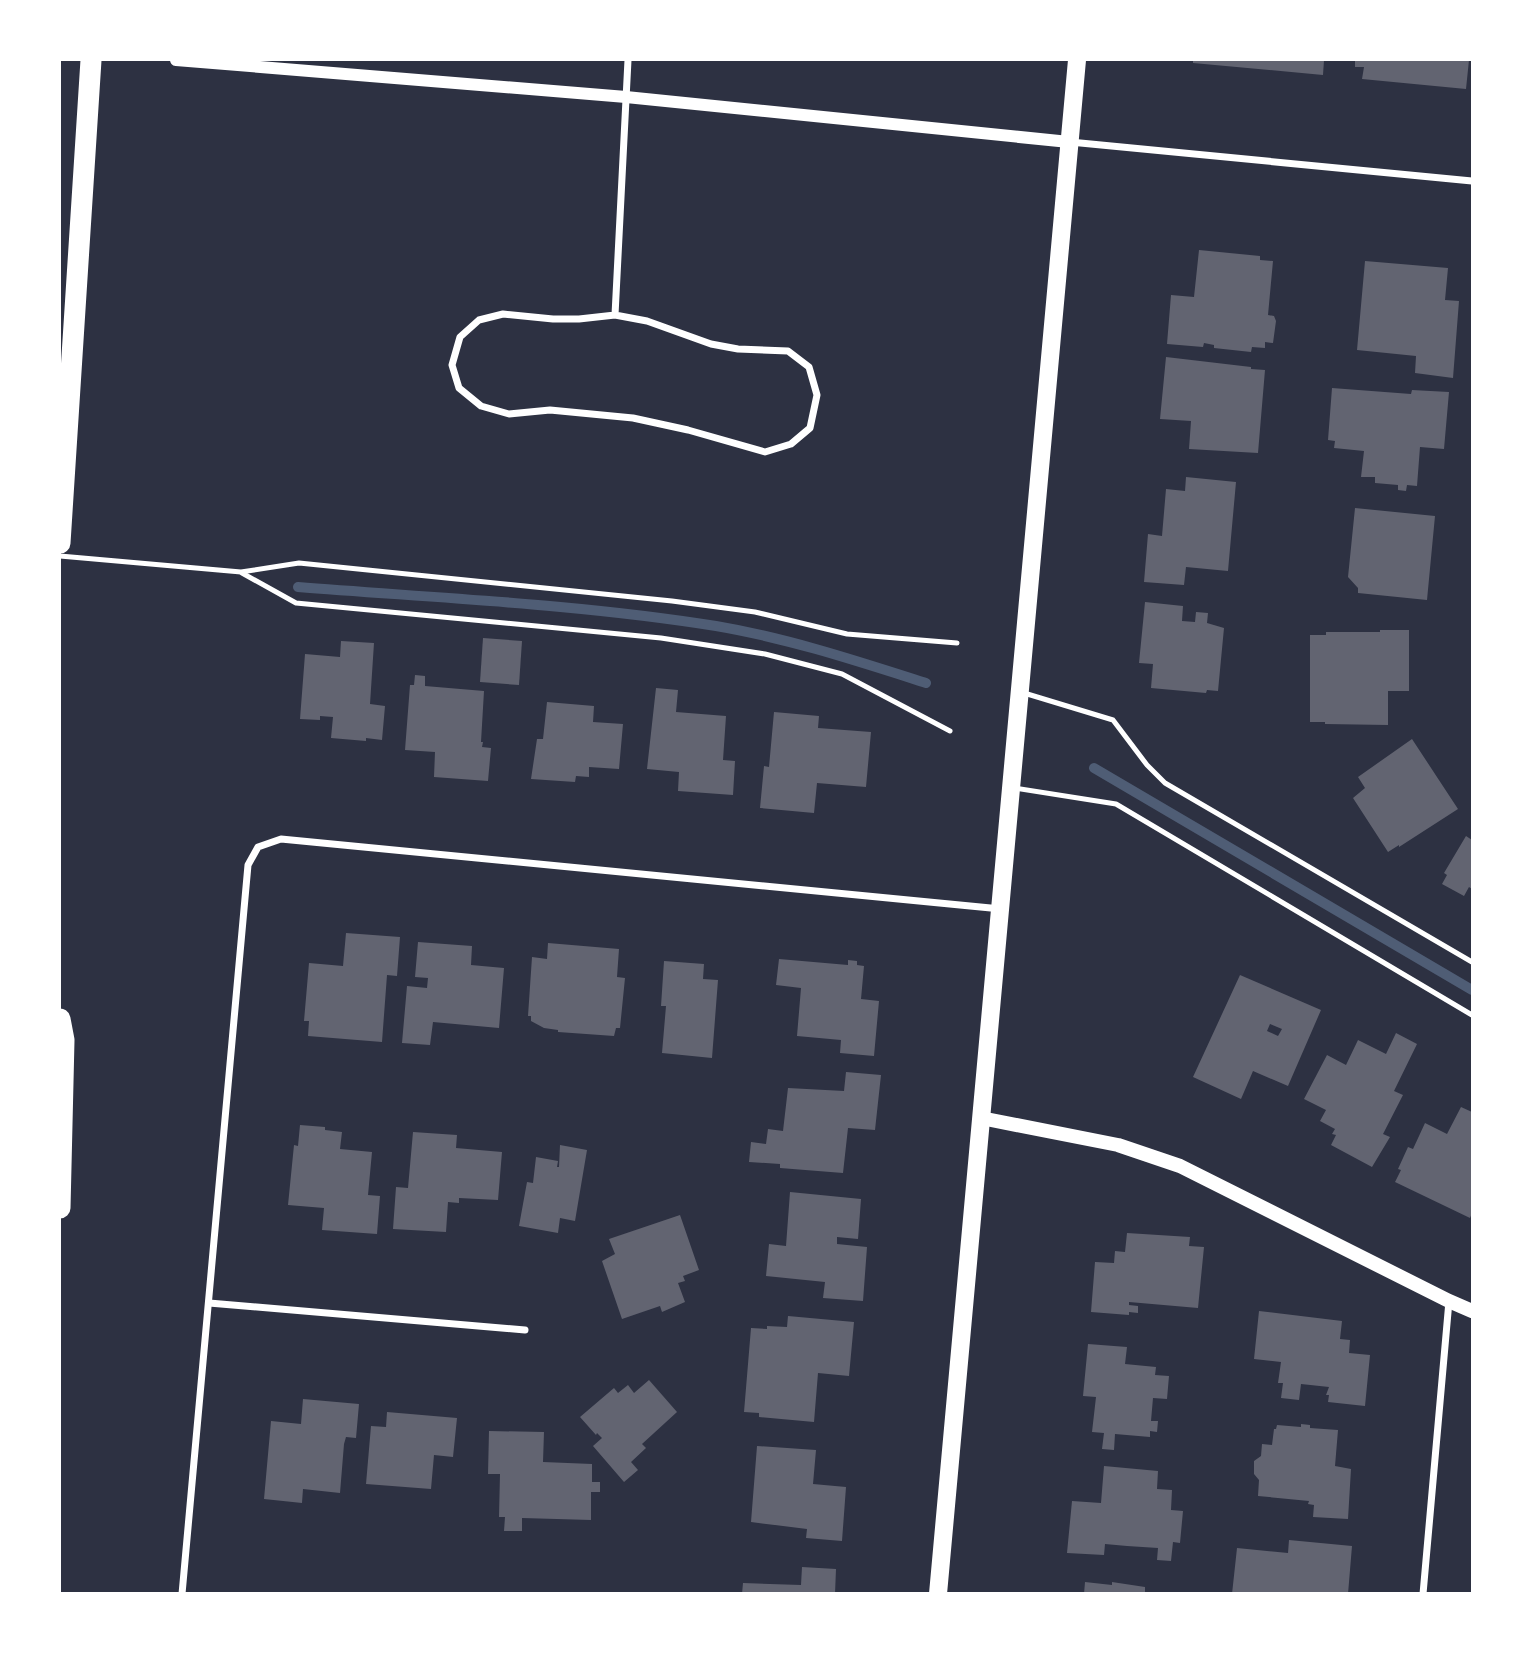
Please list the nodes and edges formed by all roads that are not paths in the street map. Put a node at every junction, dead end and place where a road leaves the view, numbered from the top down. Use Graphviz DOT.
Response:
graph roads {
  1 [pos="91,60"];
  2 [pos="176,60"];
  3 [pos="628,60"];
  4 [pos="1077,60"];
  5 [pos="626,97"];
  6 [pos="1069,142"];
  7 [pos="1472,181"];
  8 [pos="615,315"];
  9 [pos="60,543"];
  10 [pos="60,556"];
  11 [pos="241,572"];
  12 [pos="957,643"];
  13 [pos="1021,692"];
  14 [pos="950,732"];
  15 [pos="1012,788"];
  16 [pos="1002,909"];
  17 [pos="1472,962"];
  18 [pos="1472,1015"];
  19 [pos="60,1019"];
  20 [pos="981,1118"];
  21 [pos="60,1208"];
  22 [pos="1449,1301"];
  23 [pos="209,1303"];
  24 [pos="1472,1311"];
  25 [pos="525,1330"];
  26 [pos="182,1594"];
  27 [pos="938,1594"];
  28 [pos="1423,1594"];
  1 -- 9 [label="highway"];
  2 -- 5 [label="street"];
  3 -- 5 [label="street"];
  4 -- 6 [label="main road"];
  5 -- 6 [label="street"];
  5 -- 8 [label="street"];
  6 -- 7 [label="street"];
  6 -- 13 [label="main road"];
  8 -- 8 [label="street"];
  10 -- 11 [label="lane"];
  11 -- 12 [label="lane"];
  11 -- 14 [label="lane"];
  13 -- 15 [label="main road"];
  13 -- 17 [label="lane"];
  15 -- 16 [label="main road"];
  15 -- 18 [label="lane"];
  16 -- 20 [label="main road"];
  16 -- 23 [label="street"];
  19 -- 21 [label="highway"];
  20 -- 22 [label="main road"];
  20 -- 27 [label="main road"];
  22 -- 24 [label="main road"];
  22 -- 28 [label="street"];
  23 -- 25 [label="street"];
  23 -- 26 [label="street"];
}
